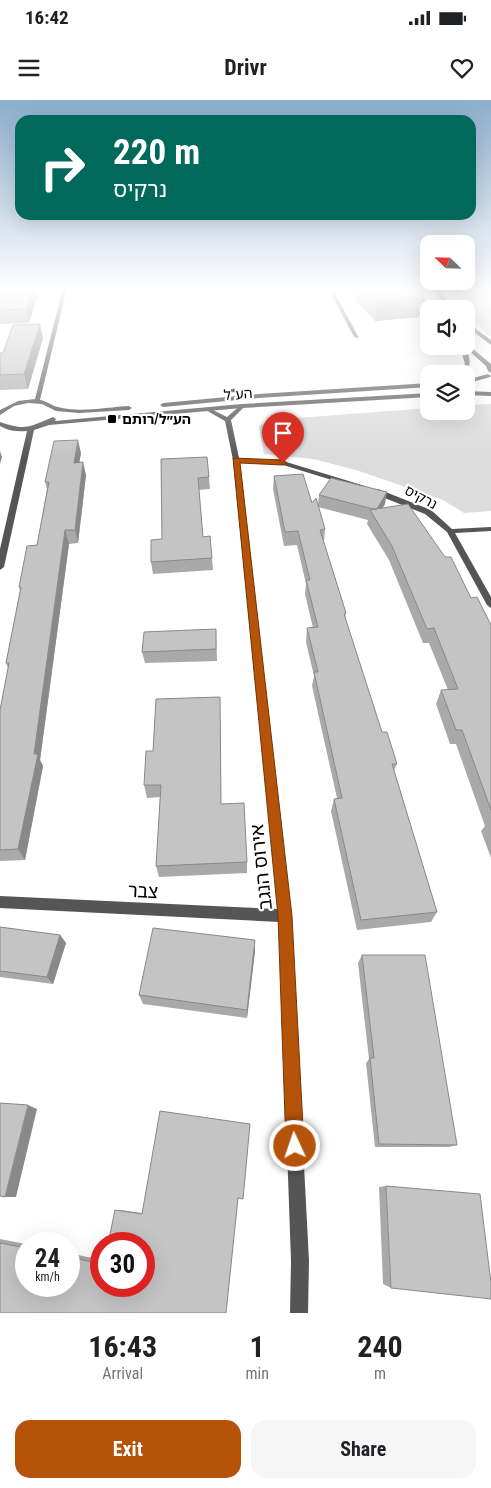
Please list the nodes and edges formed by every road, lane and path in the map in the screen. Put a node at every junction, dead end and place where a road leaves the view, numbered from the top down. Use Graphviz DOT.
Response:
graph roads {
  1 [pos="51,345"];
  2 [pos="475,354"];
  3 [pos="490,373"];
  4 [pos="475,379"];
  5 [pos="420,385"];
  6 [pos="491,385"];
  7 [pos="475,393"];
  8 [pos="491,394"];
  9 [pos="420,396"];
  10 [pos="37,402"];
  11 [pos="242,406"];
  12 [pos="56,409"];
  13 [pos="207,409"];
  14 [pos="1,411"];
  15 [pos="228,420"];
  16 [pos="49,423"];
  17 [pos="1,426"];
  18 [pos="31,429"];
  19 [pos="236,460"];
  20 [pos="491,529"];
  21 [pos="450,532"];
  22 [pos="0,567"];
  23 [pos="491,605"];
  24 [pos="0,902"];
  25 [pos="285,916"];
  26 [pos="299,1313"];
  1 -- 10 [label="street"];
  2 -- 3 [label="street"];
  3 -- 4 [label="street"];
  3 -- 6 [label="street"];
  5 -- 12 [label="street, הע\"ל"];
  7 -- 8 [label="street"];
  9 -- 11 [label="street, הע\"ל"];
  10 -- 12 [label="street, הע\"ל"];
  10 -- 14 [label="street"];
  11 -- 13 [label="street, הע\"ל"];
  11 -- 15 [label="street"];
  12 -- 16 [label="street"];
  13 -- 15 [label="street"];
  13 -- 16 [label="street, הע\"ל"];
  15 -- 19 [label="street, אירוס הנגב"];
  16 -- 18 [label="street, הע\"ל"];
  17 -- 18 [label="street"];
  18 -- 22 [label="street"];
  19 -- 21 [label="street, נרקיס"];
  19 -- 25 [label="street, אירוס הנגב"];
  20 -- 21 [label="street"];
  21 -- 23 [label="street, נרקיס"];
  24 -- 25 [label="street, צבר"];
  25 -- 26 [label="street, אירוס הנגב"];
}
